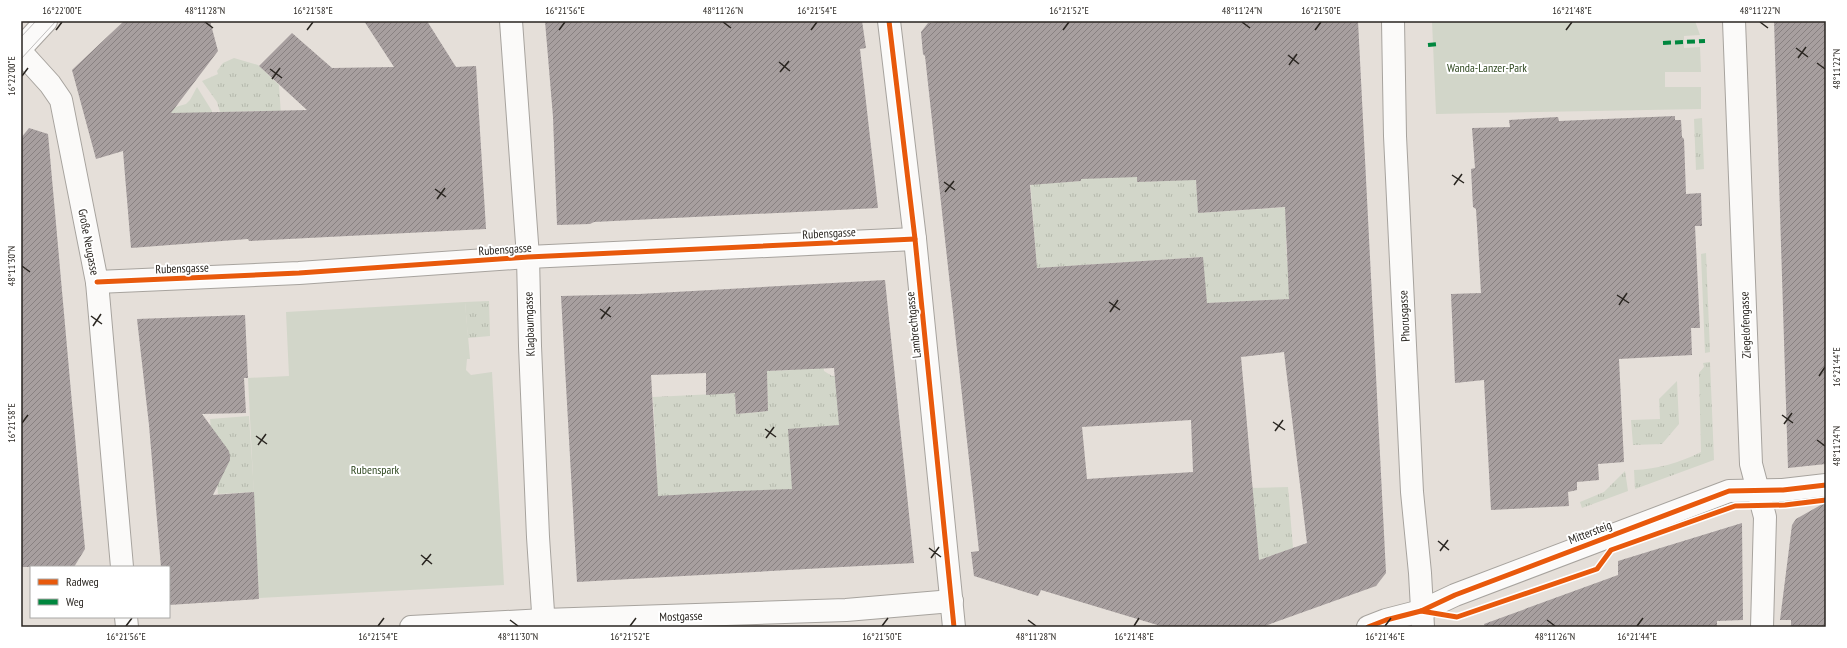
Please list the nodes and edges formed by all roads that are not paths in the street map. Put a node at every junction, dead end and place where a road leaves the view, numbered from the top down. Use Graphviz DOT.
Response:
graph roads {
  1 [pos="46,21"];
  2 [pos="511,21"];
  3 [pos="889,21"];
  4 [pos="1393,21"];
  5 [pos="1734,21"];
  6 [pos="21,48"];
  7 [pos="21,52"];
  8 [pos="915,239"];
  9 [pos="528,257"];
  10 [pos="97,282"];
  11 [pos="1826,485"];
  12 [pos="1758,491"];
  13 [pos="122,566"];
  14 [pos="952,601"];
  15 [pos="1422,619"];
  16 [pos="544,624"];
  17 [pos="411,627"];
  18 [pos="954,627"];
  19 [pos="1368,627"];
  20 [pos="1762,627"];
  1 -- 6 [label="street"];
  2 -- 9 [label="street, Klagbaumgasse"];
  3 -- 8 [label="street, Lambrechtgasse"];
  4 -- 15 [label="street, Phorusgasse"];
  5 -- 12 [label="street, Ziegelofengasse"];
  7 -- 10 [label="street, Große Neugasse"];
  8 -- 9 [label="street, Rubensgasse"];
  8 -- 14 [label="street, Lambrechtgasse"];
  9 -- 10 [label="street, Rubensgasse"];
  9 -- 16 [label="street, Klagbaumgasse"];
  10 -- 13 [label="street, Große Neugasse"];
  11 -- 12 [label="street, Mittersteig"];
  12 -- 15 [label="street, Mittersteig"];
  12 -- 20 [label="street, Ziegelofengasse"];
  14 -- 16 [label="street, Mostgasse"];
  14 -- 18 [label="street, Lambrechtgasse"];
  15 -- 19 [label="street, Mittersteig"];
  16 -- 17 [label="street, Mostgasse"];
}
